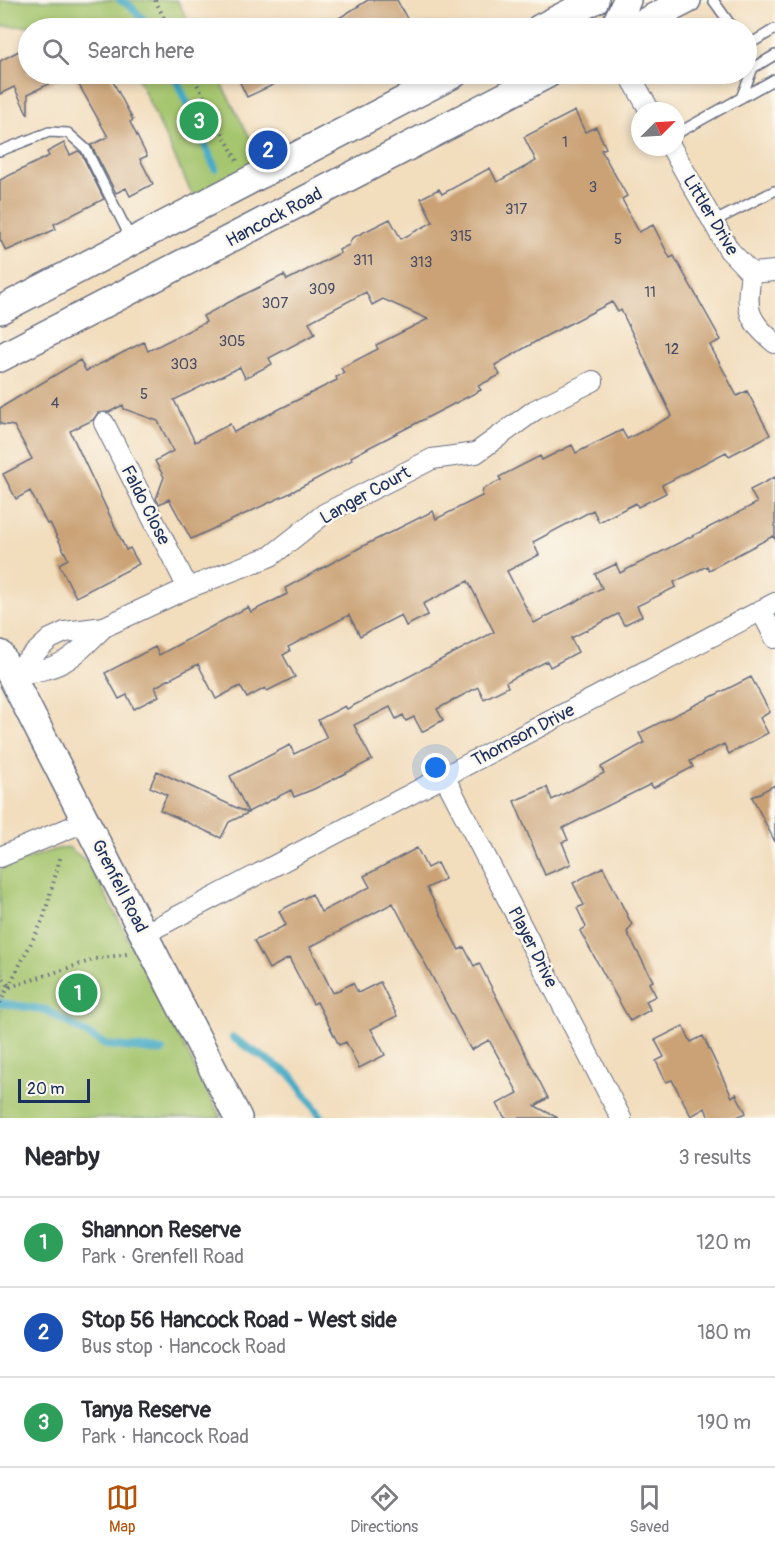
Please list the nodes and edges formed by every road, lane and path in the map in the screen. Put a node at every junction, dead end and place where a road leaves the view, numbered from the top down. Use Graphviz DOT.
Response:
graph roads {
  1 [pos="155,0"];
  2 [pos="595,0"];
  3 [pos="627,0"];
  4 [pos="687,0"];
  5 [pos="713,0"];
  6 [pos="164,18"];
  7 [pos="560,18"];
  8 [pos="619,18"];
  9 [pos="652,18"];
  10 [pos="725,18"];
  11 [pos="775,29"];
  12 [pos="757,40"];
  13 [pos="775,55"];
  14 [pos="757,66"];
  15 [pos="775,79"];
  16 [pos="197,84"];
  17 [pos="435,84"];
  18 [pos="529,84"];
  19 [pos="635,84"];
  20 [pos="747,84"];
  21 [pos="741,98"];
  22 [pos="646,102"];
  23 [pos="685,129"];
  24 [pos="0,151"];
  25 [pos="676,156"];
  26 [pos="248,181"];
  27 [pos="774,191"];
  28 [pos="713,222"];
  29 [pos="132,241"];
  30 [pos="775,271"];
  31 [pos="751,273"];
  32 [pos="0,310"];
  33 [pos="775,343"];
  34 [pos="0,358"];
  35 [pos="593,381"];
  36 [pos="104,423"];
  37 [pos="188,588"];
  38 [pos="768,607"];
  39 [pos="104,627"];
  40 [pos="775,638"];
  41 [pos="5,665"];
  42 [pos="444,776"];
  43 [pos="78,825"];
  44 [pos="0,857"];
  45 [pos="147,940"];
  46 [pos="0,975"];
  47 [pos="10,987"];
  48 [pos="0,1003"];
  49 [pos="238,1118"];
  50 [pos="621,1118"];
  1 -- 6 [label="path"];
  2 -- 7 [label="main road"];
  3 -- 8 [label="main road"];
  4 -- 9 [label="main road"];
  5 -- 10 [label="lane"];
  11 -- 12 [label="lane"];
  13 -- 14 [label="lane"];
  15 -- 21 [label="lane"];
  16 -- 26 [label="path"];
  17 -- 26 [label="main road"];
  18 -- 34 [label="main road, Hancock Road"];
  19 -- 22 [label="street"];
  20 -- 21 [label="lane"];
  21 -- 23 [label="lane"];
  24 -- 29 [label="lane"];
  25 -- 28 [label="street, Littler Drive"];
  26 -- 29 [label="main road"];
  27 -- 28 [label="lane"];
  28 -- 31 [label="street, Littler Drive"];
  29 -- 32 [label="main road"];
  30 -- 31 [label="street"];
  31 -- 33 [label="street, Littler Drive"];
  35 -- 37 [label="street, Langer Court"];
  36 -- 37 [label="street, Faldo Close"];
  37 -- 39 [label="street, Langer Court"];
  38 -- 40 [label="street"];
  38 -- 42 [label="street, Thomson Drive"];
  39 -- 41 [label="street, Langer Court"];
  39 -- 41 [label="street, Langer Court"];
  41 -- 43 [label="main road, Grenfell Road"];
  42 -- 45 [label="street, Thomson Drive"];
  42 -- 50 [label="street, Player Drive"];
  43 -- 44 [label="street"];
  43 -- 45 [label="main road, Grenfell Road"];
  43 -- 47 [label="path"];
  45 -- 47 [label="path"];
  45 -- 49 [label="main road, Grenfell Road"];
  46 -- 47 [label="path"];
  47 -- 48 [label="path"];
}
